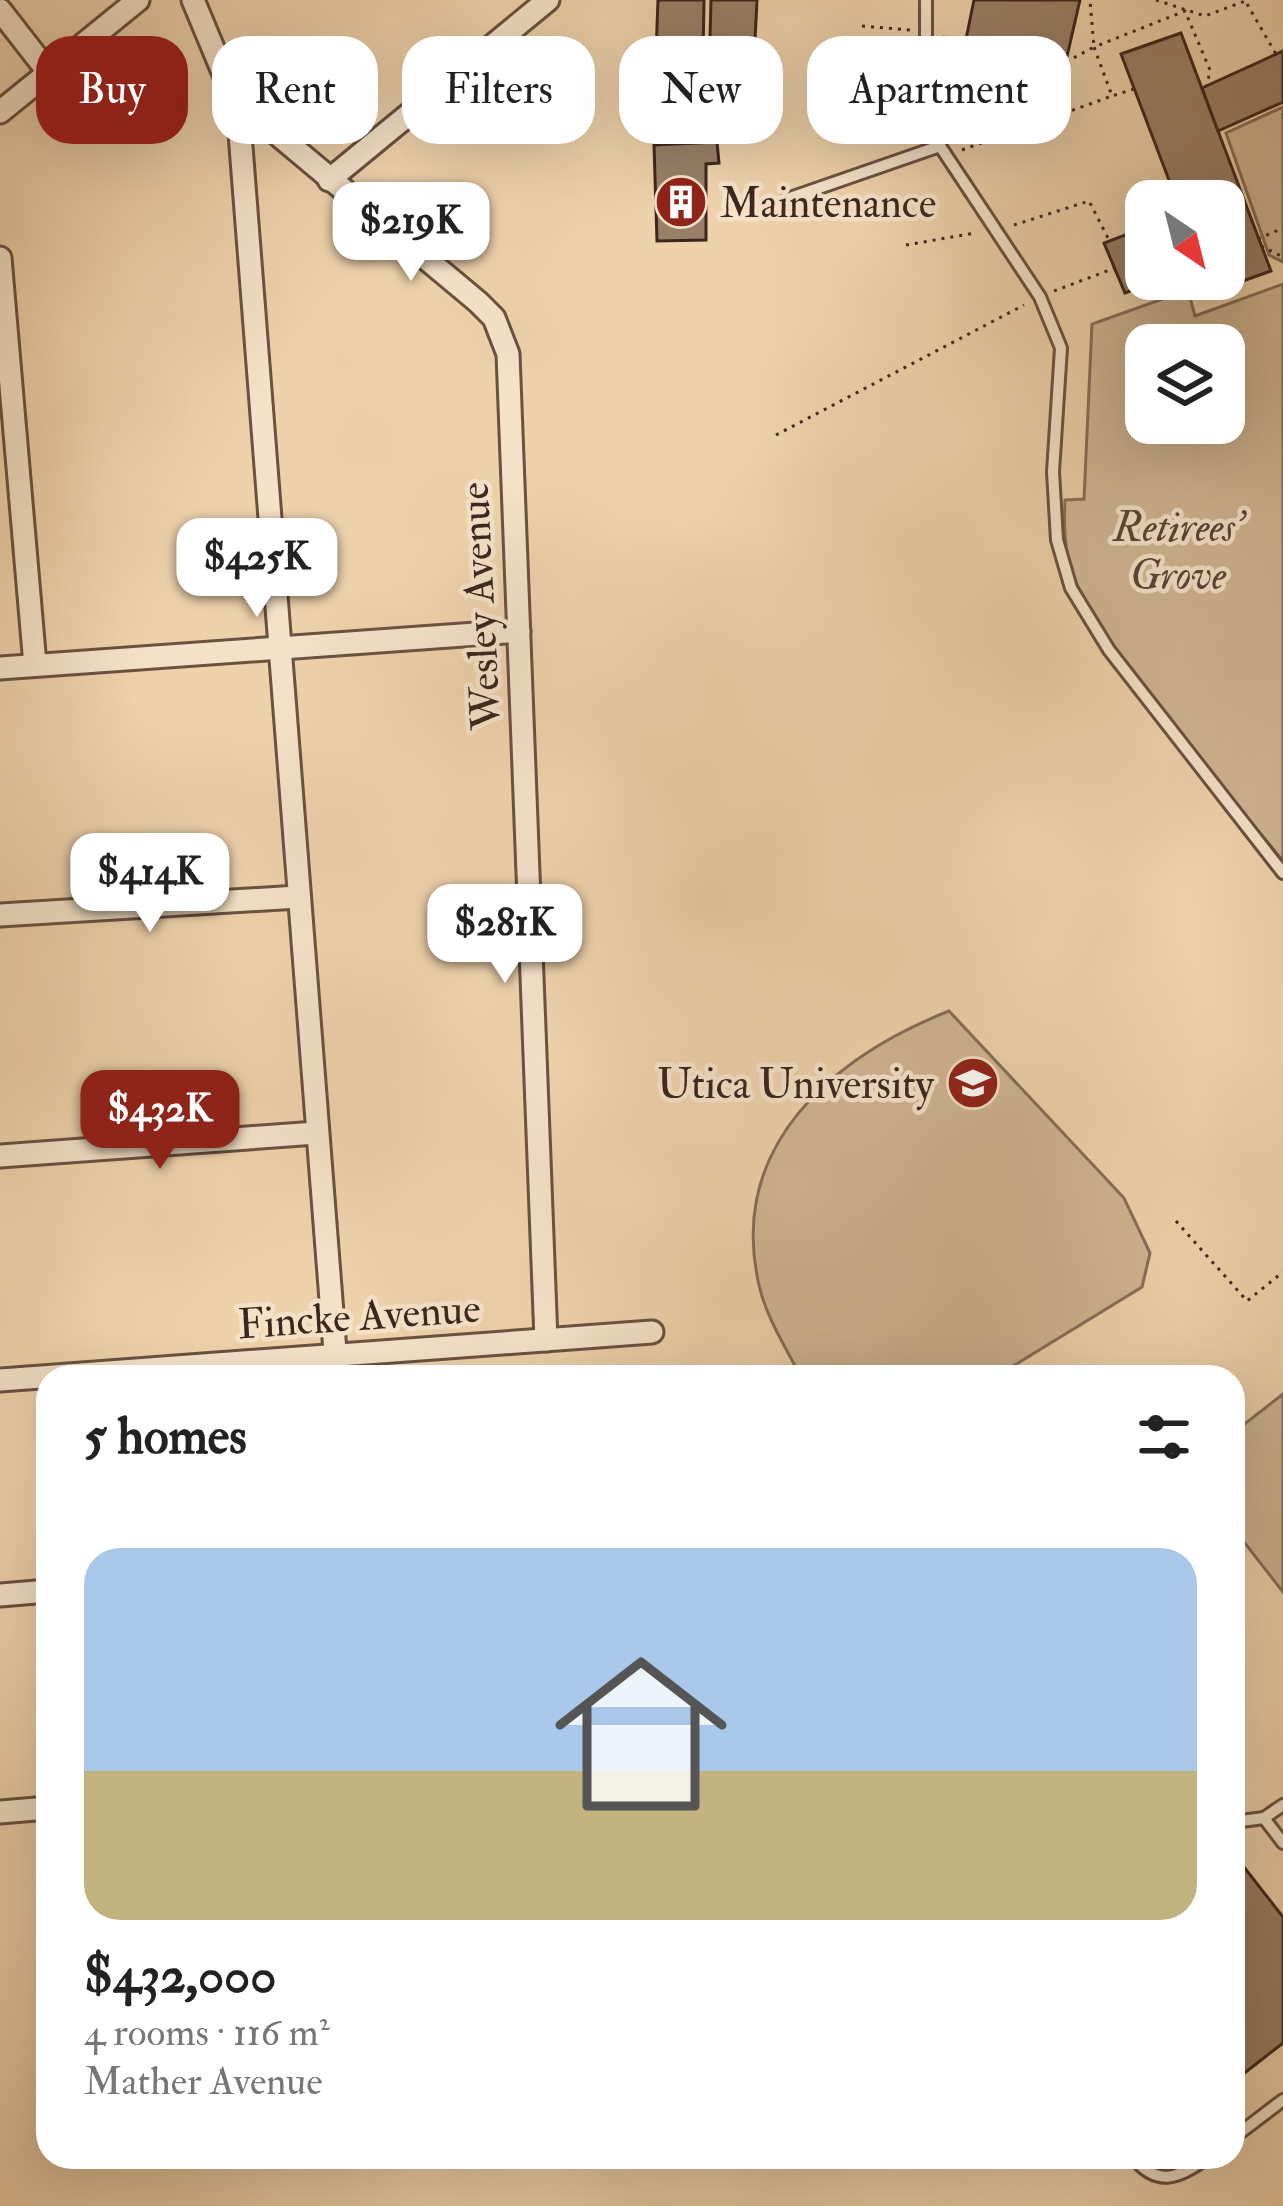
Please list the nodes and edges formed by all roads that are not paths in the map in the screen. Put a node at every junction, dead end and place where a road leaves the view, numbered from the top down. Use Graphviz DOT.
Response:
graph roads {
  1 [pos="138,0"];
  2 [pos="194,0"];
  3 [pos="548,0"];
  4 [pos="926,0"];
  5 [pos="0,10"];
  6 [pos="94,36"];
  7 [pos="212,44"];
  8 [pos="36,56"];
  9 [pos="36,83"];
  10 [pos="0,112"];
  11 [pos="241,144"];
  12 [pos="284,144"];
  13 [pos="940,146"];
  14 [pos="329,180"];
  15 [pos="787,199"];
  16 [pos="0,258"];
  17 [pos="8,425"];
  18 [pos="519,631"];
  19 [pos="279,647"];
  20 [pos="35,665"];
  21 [pos="0,668"];
  22 [pos="1283,873"];
  23 [pos="298,897"];
  24 [pos="0,915"];
  25 [pos="316,1133"];
  26 [pos="0,1156"];
  27 [pos="652,1332"];
  28 [pos="546,1340"];
  29 [pos="336,1365"];
  30 [pos="344,1365"];
  31 [pos="36,1378"];
  32 [pos="0,1380"];
  33 [pos="36,1593"];
  34 [pos="0,1595"];
  35 [pos="1283,1805"];
  36 [pos="36,1809"];
  37 [pos="0,1812"];
  38 [pos="1264,1818"];
  39 [pos="1245,1820"];
  40 [pos="1283,1843"];
  41 [pos="1283,2100"];
  42 [pos="1245,2129"];
  43 [pos="1143,2169"];
  44 [pos="1193,2169"];
  1 -- 6 [label="street"];
  2 -- 7 [label="street, Wesley Avenue"];
  3 -- 14 [label="street"];
  4 -- 13 [label="lane"];
  5 -- 8 [label="street"];
  9 -- 10 [label="street"];
  11 -- 19 [label="street"];
  12 -- 14 [label="street, Wesley Avenue"];
  13 -- 15 [label="lane"];
  13 -- 22 [label="lane"];
  14 -- 18 [label="street, Wesley Avenue"];
  16 -- 17 [label="street"];
  17 -- 20 [label="street"];
  18 -- 19 [label="street"];
  18 -- 28 [label="street, Wesley Avenue"];
  19 -- 20 [label="street"];
  19 -- 23 [label="street"];
  20 -- 21 [label="street"];
  23 -- 24 [label="street"];
  23 -- 25 [label="street"];
  25 -- 26 [label="street"];
  25 -- 29 [label="street"];
  27 -- 28 [label="street, Fincke Avenue"];
  28 -- 30 [label="street, Fincke Avenue"];
  31 -- 32 [label="street, Fincke Avenue"];
  33 -- 34 [label="street"];
  35 -- 38 [label="lane"];
  36 -- 37 [label="street"];
  38 -- 39 [label="lane"];
  38 -- 40 [label="lane"];
  41 -- 42 [label="lane"];
  43 -- 44 [label="lane"];
}
